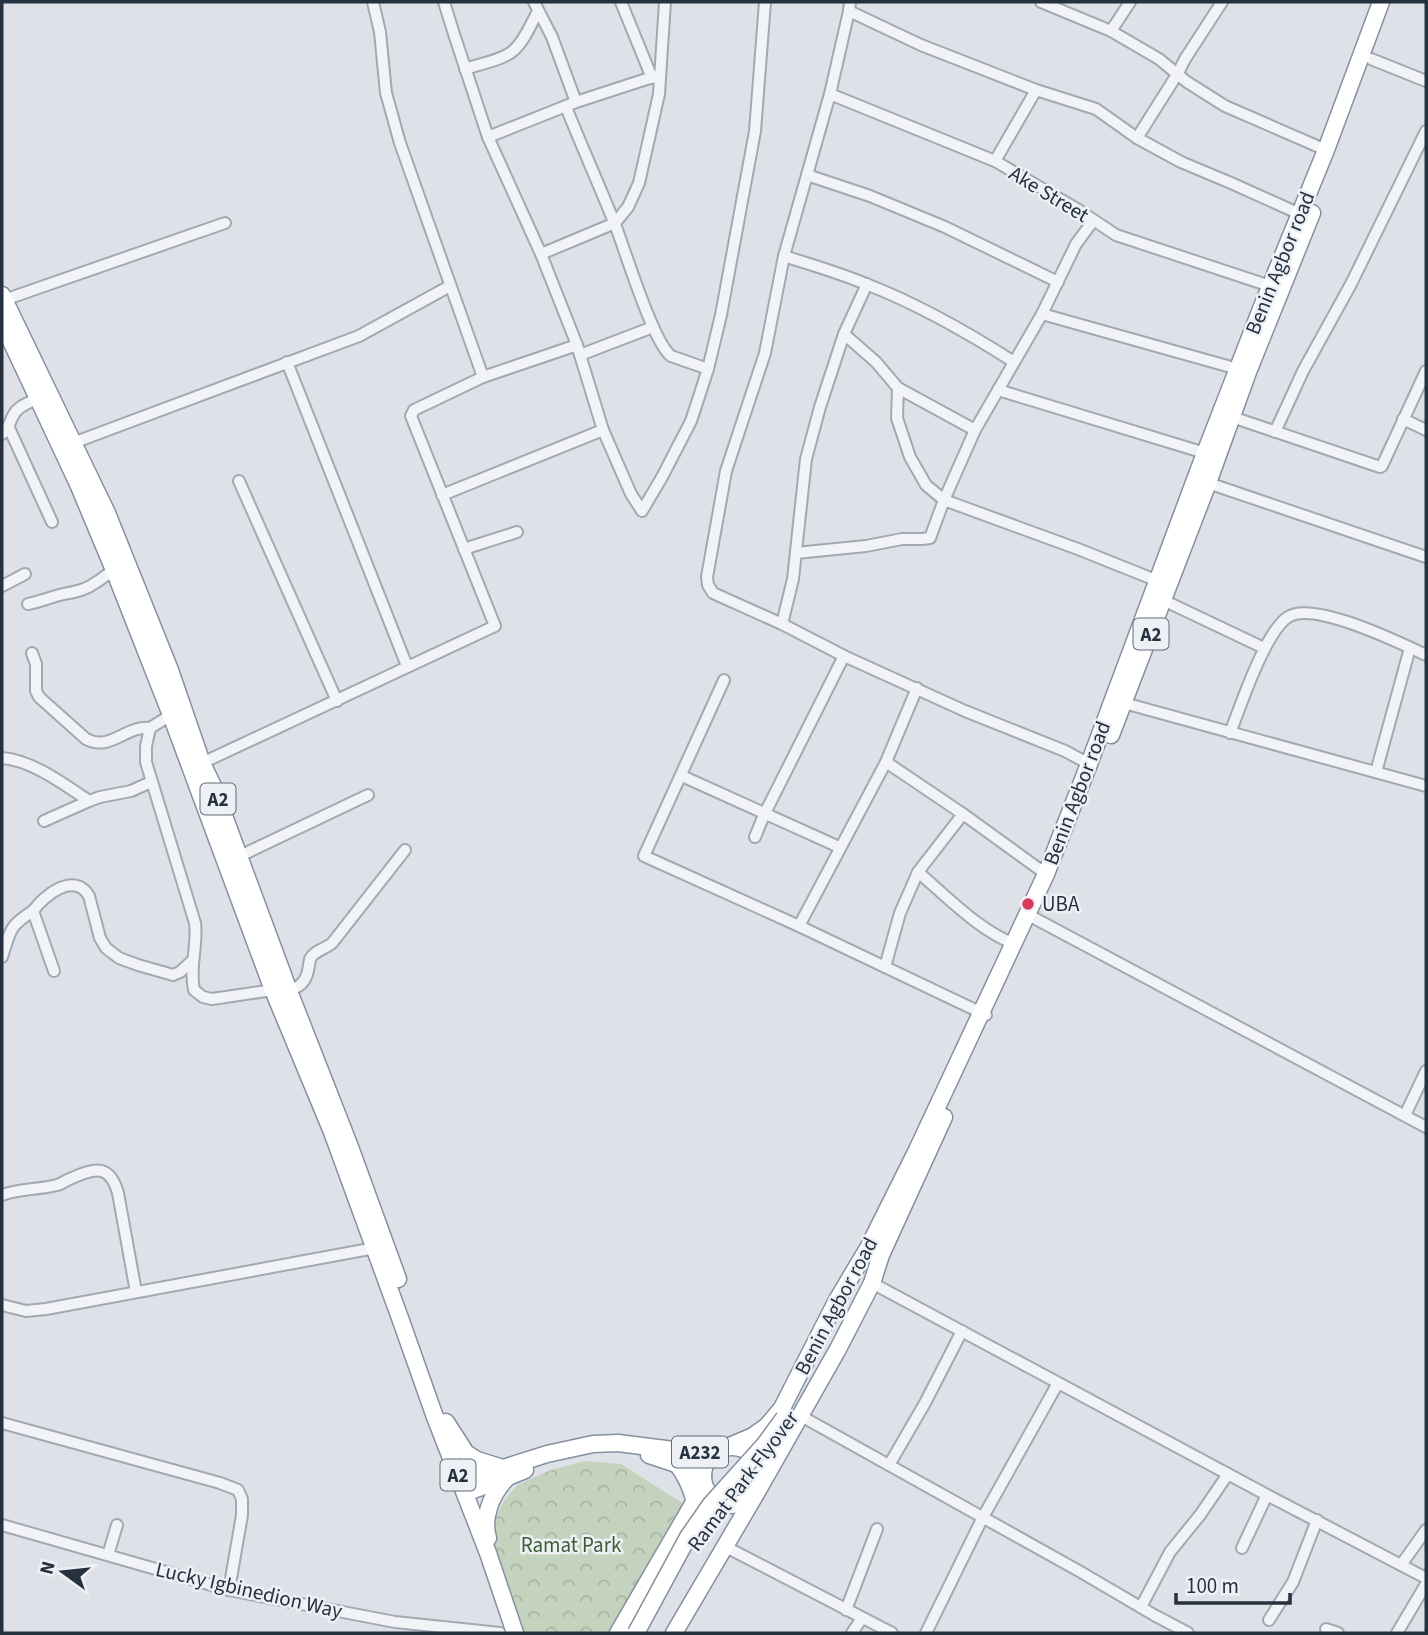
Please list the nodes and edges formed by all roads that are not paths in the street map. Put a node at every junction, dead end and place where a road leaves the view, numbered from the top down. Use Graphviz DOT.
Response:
graph roads {
  1 [pos="373,2"];
  2 [pos="444,2"];
  3 [pos="621,2"];
  4 [pos="665,2"];
  5 [pos="765,2"];
  6 [pos="1041,2"];
  7 [pos="1130,2"];
  8 [pos="1222,2"];
  9 [pos="1381,2"];
  10 [pos="1393,2"];
  11 [pos="536,6"];
  12 [pos="849,6"];
  13 [pos="1111,32"];
  14 [pos="1371,59"];
  15 [pos="465,69"];
  16 [pos="1178,73"];
  17 [pos="656,77"];
  18 [pos="1426,81"];
  19 [pos="1036,90"];
  20 [pos="830,94"];
  21 [pos="571,104"];
  22 [pos="1426,131"];
  23 [pos="488,137"];
  24 [pos="1137,138"];
  25 [pos="1326,150"];
  26 [pos="995,161"];
  27 [pos="807,175"];
  28 [pos="1300,214"];
  29 [pos="1093,221"];
  30 [pos="225,223"];
  31 [pos="615,223"];
  32 [pos="541,254"];
  33 [pos="785,256"];
  34 [pos="1058,282"];
  35 [pos="867,284"];
  36 [pos="450,286"];
  37 [pos="1270,286"];
  38 [pos="3,298"];
  39 [pos="1042,314"];
  40 [pos="2,321"];
  41 [pos="653,327"];
  42 [pos="844,334"];
  43 [pos="579,350"];
  44 [pos="287,362"];
  45 [pos="1014,362"];
  46 [pos="708,369"];
  47 [pos="1238,369"];
  48 [pos="1426,371"];
  49 [pos="483,377"];
  50 [pos="898,388"];
  51 [pos="998,390"];
  52 [pos="38,398"];
  53 [pos="1231,417"];
  54 [pos="1403,419"];
  55 [pos="603,430"];
  56 [pos="975,430"];
  57 [pos="1426,430"];
  58 [pos="5,431"];
  59 [pos="1275,432"];
  60 [pos="73,443"];
  61 [pos="1205,453"];
  62 [pos="239,481"];
  63 [pos="1208,483"];
  64 [pos="442,495"];
  65 [pos="944,500"];
  66 [pos="52,522"];
  67 [pos="517,532"];
  68 [pos="464,548"];
  69 [pos="796,554"];
  70 [pos="1426,556"];
  71 [pos="114,570"];
  72 [pos="25,574"];
  73 [pos="1158,581"];
  74 [pos="2,586"];
  75 [pos="1163,600"];
  76 [pos="28,604"];
  77 [pos="782,624"];
  78 [pos="1264,648"];
  79 [pos="1410,648"];
  80 [pos="32,653"];
  81 [pos="1426,655"];
  82 [pos="844,656"];
  83 [pos="407,666"];
  84 [pos="724,680"];
  85 [pos="917,688"];
  86 [pos="337,701"];
  87 [pos="1124,703"];
  88 [pos="171,715"];
  89 [pos="150,728"];
  90 [pos="1230,733"];
  91 [pos="2,758"];
  92 [pos="886,762"];
  93 [pos="202,763"];
  94 [pos="1089,764"];
  95 [pos="1376,772"];
  96 [pos="681,776"];
  97 [pos="151,782"];
  98 [pos="1426,786"];
  99 [pos="368,795"];
  100 [pos="89,801"];
  101 [pos="963,814"];
  102 [pos="764,815"];
  103 [pos="44,821"];
  104 [pos="755,837"];
  105 [pos="839,847"];
  106 [pos="405,850"];
  107 [pos="240,856"];
  108 [pos="918,872"];
  109 [pos="1046,874"];
  110 [pos="33,911"];
  111 [pos="1034,918"];
  112 [pos="799,926"];
  113 [pos="1013,943"];
  114 [pos="2,957"];
  115 [pos="192,961"];
  116 [pos="885,967"];
  117 [pos="54,971"];
  118 [pos="281,991"];
  119 [pos="984,1014"];
  120 [pos="1426,1071"];
  121 [pos="1405,1115"];
  122 [pos="1426,1126"];
  123 [pos="2,1195"];
  124 [pos="375,1248"];
  125 [pos="875,1252"];
  126 [pos="872,1283"];
  127 [pos="136,1292"];
  128 [pos="2,1305"];
  129 [pos="405,1315"];
  130 [pos="962,1331"];
  131 [pos="1058,1383"];
  132 [pos="792,1419"];
  133 [pos="446,1422"];
  134 [pos="2,1423"];
  135 [pos="720,1450"];
  136 [pos="676,1463"];
  137 [pos="888,1465"];
  138 [pos="504,1473"];
  139 [pos="1228,1474"];
  140 [pos="704,1480"];
  141 [pos="466,1485"];
  142 [pos="757,1492"];
  143 [pos="1267,1495"];
  144 [pos="695,1502"];
  145 [pos="983,1517"];
  146 [pos="1317,1520"];
  147 [pos="2,1525"];
  148 [pos="117,1525"];
  149 [pos="485,1530"];
  150 [pos="877,1530"];
  151 [pos="1426,1530"];
  152 [pos="724,1546"];
  153 [pos="1242,1548"];
  154 [pos="108,1555"];
  155 [pos="1402,1564"];
  156 [pos="1426,1578"];
  157 [pos="1426,1584"];
  158 [pos="229,1590"];
  159 [pos="1141,1607"];
  160 [pos="846,1610"];
  161 [pos="862,1618"];
  162 [pos="1269,1620"];
  163 [pos="1326,1629"];
  164 [pos="500,1633"];
  165 [pos="515,1633"];
  166 [pos="521,1633"];
  167 [pos="618,1633"];
  168 [pos="636,1633"];
  169 [pos="645,1633"];
  170 [pos="674,1633"];
  171 [pos="852,1633"];
  172 [pos="892,1633"];
  173 [pos="926,1633"];
  174 [pos="1188,1633"];
  175 [pos="1338,1633"];
  176 [pos="1397,1633"];
  1 -- 36 [label="street"];
  2 -- 15 [label="street"];
  3 -- 17 [label="street"];
  4 -- 17 [label="street"];
  5 -- 46 [label="street"];
  6 -- 13 [label="street"];
  7 -- 13 [label="street"];
  8 -- 16 [label="street"];
  9 -- 25 [label="highway, Benin Agbor road / A2"];
  10 -- 14 [label="highway, Benin Agbor road / A2"];
  11 -- 15 [label="street"];
  11 -- 21 [label="street"];
  12 -- 19 [label="street"];
  12 -- 20 [label="street"];
  13 -- 16 [label="street"];
  14 -- 18 [label="street"];
  14 -- 53 [label="highway, Benin Agbor road / A2"];
  15 -- 23 [label="street"];
  16 -- 24 [label="street"];
  16 -- 25 [label="street"];
  17 -- 21 [label="street"];
  17 -- 31 [label="street"];
  19 -- 24 [label="street"];
  19 -- 26 [label="street"];
  20 -- 26 [label="street, Ake Street"];
  20 -- 27 [label="street"];
  21 -- 23 [label="street"];
  21 -- 31 [label="street"];
  22 -- 59 [label="street"];
  23 -- 32 [label="street"];
  24 -- 28 [label="street"];
  25 -- 28 [label="highway, Benin Agbor road / A2"];
  26 -- 29 [label="street, Ake Street"];
  27 -- 33 [label="street"];
  27 -- 34 [label="street"];
  28 -- 37 [label="highway, Benin Agbor road / A2"];
  29 -- 34 [label="street"];
  29 -- 37 [label="street, Ake Street"];
  30 -- 38 [label="street"];
  31 -- 32 [label="street"];
  31 -- 41 [label="street"];
  32 -- 43 [label="street"];
  33 -- 35 [label="street"];
  33 -- 77 [label="street"];
  34 -- 39 [label="street"];
  35 -- 42 [label="street"];
  35 -- 45 [label="street"];
  36 -- 44 [label="street"];
  36 -- 49 [label="street"];
  37 -- 47 [label="highway, Benin Agbor road / A2"];
  38 -- 60 [label="highway, A2"];
  39 -- 45 [label="street"];
  39 -- 47 [label="street"];
  40 -- 52 [label="highway, A2"];
  41 -- 43 [label="street"];
  41 -- 46 [label="street"];
  42 -- 50 [label="street"];
  42 -- 69 [label="street"];
  43 -- 49 [label="street"];
  43 -- 55 [label="street"];
  44 -- 60 [label="street"];
  44 -- 83 [label="street"];
  45 -- 51 [label="street"];
  46 -- 55 [label="street"];
  47 -- 61 [label="highway, Benin Agbor road / A2"];
  48 -- 54 [label="street"];
  49 -- 64 [label="street"];
  50 -- 56 [label="street"];
  50 -- 65 [label="street"];
  51 -- 56 [label="street"];
  51 -- 61 [label="street"];
  52 -- 58 [label="street"];
  52 -- 71 [label="highway, A2"];
  53 -- 59 [label="street"];
  53 -- 63 [label="highway, Benin Agbor road / A2"];
  54 -- 57 [label="street"];
  54 -- 59 [label="street"];
  55 -- 64 [label="street"];
  56 -- 65 [label="street"];
  58 -- 66 [label="street"];
  60 -- 93 [label="highway, A2"];
  61 -- 73 [label="highway, Benin Agbor road / A2"];
  62 -- 86 [label="street"];
  63 -- 70 [label="street"];
  63 -- 75 [label="highway, Benin Agbor road / A2"];
  64 -- 68 [label="street"];
  65 -- 69 [label="street"];
  65 -- 73 [label="street"];
  67 -- 68 [label="street"];
  68 -- 83 [label="street"];
  69 -- 77 [label="street"];
  71 -- 76 [label="street"];
  71 -- 88 [label="highway, A2"];
  72 -- 74 [label="street"];
  73 -- 94 [label="highway, Benin Agbor road / A2"];
  75 -- 78 [label="street"];
  75 -- 87 [label="highway, Benin Agbor road / A2"];
  77 -- 82 [label="street"];
  78 -- 79 [label="street"];
  78 -- 90 [label="street"];
  79 -- 81 [label="street"];
  79 -- 95 [label="street"];
  80 -- 89 [label="street"];
  82 -- 85 [label="street"];
  82 -- 102 [label="street"];
  83 -- 86 [label="street"];
  84 -- 96 [label="street"];
  85 -- 92 [label="street"];
  85 -- 94 [label="street"];
  86 -- 93 [label="street"];
  87 -- 90 [label="street"];
  87 -- 111 [label="highway, Benin Agbor road / A2"];
  88 -- 89 [label="street"];
  88 -- 118 [label="highway, A2"];
  89 -- 97 [label="street"];
  90 -- 95 [label="street"];
  91 -- 100 [label="street"];
  92 -- 101 [label="street"];
  92 -- 105 [label="street"];
  93 -- 107 [label="highway, A2"];
  94 -- 109 [label="highway, Benin Agbor road / A2"];
  95 -- 98 [label="street"];
  96 -- 102 [label="street"];
  96 -- 112 [label="street"];
  97 -- 100 [label="street"];
  97 -- 115 [label="street"];
  99 -- 107 [label="street"];
  100 -- 103 [label="street"];
  101 -- 108 [label="street"];
  101 -- 109 [label="street"];
  102 -- 104 [label="street"];
  102 -- 105 [label="street"];
  105 -- 112 [label="street"];
  106 -- 118 [label="street"];
  107 -- 118 [label="highway, A2"];
  108 -- 113 [label="street"];
  108 -- 116 [label="street"];
  109 -- 113 [label="highway, Benin Agbor road / A2"];
  110 -- 114 [label="street"];
  110 -- 115 [label="street"];
  110 -- 117 [label="street"];
  111 -- 119 [label="highway, Benin Agbor road / A2"];
  111 -- 121 [label="street"];
  112 -- 116 [label="street"];
  113 -- 119 [label="highway, Benin Agbor road / A2"];
  115 -- 118 [label="street"];
  116 -- 119 [label="street"];
  118 -- 124 [label="highway, A2"];
  118 -- 129 [label="highway, A2"];
  119 -- 125 [label="highway, Benin Agbor road / A2"];
  120 -- 121 [label="street"];
  121 -- 122 [label="street"];
  123 -- 127 [label="street"];
  124 -- 127 [label="street"];
  124 -- 129 [label="highway, A2"];
  125 -- 126 [label="highway, Benin Agbor road"];
  125 -- 132 [label="highway, Ramat Park Flyover / A2"];
  125 -- 135 [label="highway, Benin Agbor road / A232"];
  126 -- 130 [label="street"];
  126 -- 132 [label="highway, Benin Agbor road"];
  127 -- 128 [label="street"];
  129 -- 133 [label="highway, A2"];
  129 -- 141 [label="highway, A2"];
  130 -- 131 [label="street"];
  130 -- 137 [label="street"];
  131 -- 139 [label="street"];
  131 -- 145 [label="street"];
  132 -- 137 [label="street"];
  132 -- 142 [label="highway, Benin Agbor road"];
  132 -- 168 [label="highway, Ramat Park Flyover / A2, bridge"];
  132 -- 169 [label="highway, Ramat Park Flyover / A2"];
  133 -- 138 [label="highway"];
  133 -- 141 [label="highway"];
  134 -- 158 [label="street"];
  135 -- 138 [label="highway, Benin Agbor road / A232"];
  135 -- 140 [label="highway"];
  135 -- 142 [label="highway"];
  136 -- 138 [label="highway"];
  136 -- 140 [label="highway"];
  136 -- 144 [label="highway"];
  137 -- 145 [label="street"];
  138 -- 141 [label="highway"];
  138 -- 149 [label="highway"];
  139 -- 143 [label="street"];
  139 -- 159 [label="street"];
  140 -- 142 [label="highway"];
  140 -- 144 [label="highway"];
  141 -- 149 [label="highway"];
  141 -- 165 [label="highway, A2"];
  142 -- 152 [label="highway, Benin Agbor road"];
  143 -- 146 [label="street"];
  143 -- 153 [label="street"];
  144 -- 167 [label="highway"];
  145 -- 159 [label="street"];
  145 -- 173 [label="street"];
  146 -- 155 [label="street"];
  146 -- 162 [label="street"];
  147 -- 154 [label="street, Lucky Igbinedion Way"];
  148 -- 154 [label="street"];
  149 -- 166 [label="highway"];
  150 -- 160 [label="street"];
  151 -- 155 [label="street"];
  152 -- 160 [label="street"];
  152 -- 170 [label="highway, Benin Agbor road"];
  154 -- 158 [label="street, Lucky Igbinedion Way"];
  155 -- 156 [label="street"];
  157 -- 176 [label="street"];
  158 -- 164 [label="street, Lucky Igbinedion Way"];
  159 -- 174 [label="street"];
  160 -- 161 [label="street"];
  161 -- 171 [label="street"];
  161 -- 172 [label="street"];
  163 -- 175 [label="street"];
}
